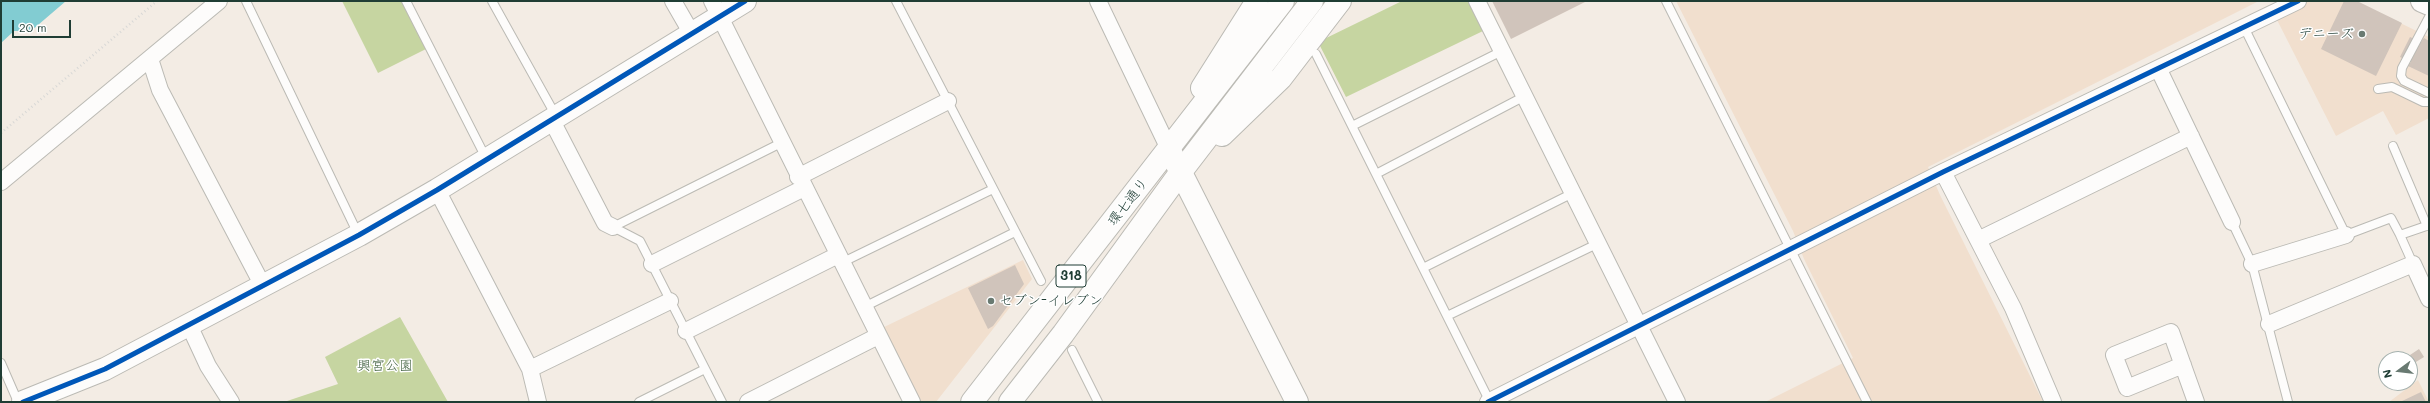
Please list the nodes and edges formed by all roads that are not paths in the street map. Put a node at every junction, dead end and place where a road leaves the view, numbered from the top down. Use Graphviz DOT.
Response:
graph roads {
  1 [pos="219,1"];
  2 [pos="246,1"];
  3 [pos="406,1"];
  4 [pos="492,1"];
  5 [pos="673,1"];
  6 [pos="745,1"];
  7 [pos="896,1"];
  8 [pos="1098,1"];
  9 [pos="1257,1"];
  10 [pos="1283,1"];
  11 [pos="1312,1"];
  12 [pos="1340,1"];
  13 [pos="1477,1"];
  14 [pos="1666,1"];
  15 [pos="2298,1"];
  16 [pos="2422,1"];
  17 [pos="2429,4"];
  18 [pos="715,9"];
  19 [pos="2429,17"];
  20 [pos="2244,27"];
  21 [pos="692,34"];
  22 [pos="1502,51"];
  23 [pos="1316,54"];
  24 [pos="150,58"];
  25 [pos="2159,70"];
  26 [pos="2378,89"];
  27 [pos="2429,93"];
  28 [pos="1525,96"];
  29 [pos="948,101"];
  30 [pos="2429,102"];
  31 [pos="554,117"];
  32 [pos="1352,126"];
  33 [pos="2190,136"];
  34 [pos="781,143"];
  35 [pos="2393,146"];
  36 [pos="1169,149"];
  37 [pos="486,158"];
  38 [pos="1180,172"];
  39 [pos="1944,172"];
  40 [pos="1376,174"];
  41 [pos="1,182"];
  42 [pos="801,182"];
  43 [pos="993,189"];
  44 [pos="437,190"];
  45 [pos="1573,193"];
  46 [pos="2232,222"];
  47 [pos="2428,226"];
  48 [pos="613,227"];
  49 [pos="1015,232"];
  50 [pos="359,235"];
  51 [pos="2346,235"];
  52 [pos="2400,235"];
  53 [pos="1978,240"];
  54 [pos="1598,243"];
  55 [pos="1792,250"];
  56 [pos="840,259"];
  57 [pos="652,264"];
  58 [pos="2252,264"];
  59 [pos="2413,264"];
  60 [pos="1423,268"];
  61 [pos="1041,280"];
  62 [pos="263,286"];
  63 [pos="2429,299"];
  64 [pos="670,301"];
  65 [pos="864,307"];
  66 [pos="1447,316"];
  67 [pos="2269,324"];
  68 [pos="189,325"];
  69 [pos="1640,327"];
  70 [pos="686,331"];
  71 [pos="878,336"];
  72 [pos="1072,350"];
  73 [pos="1,362"];
  74 [pos="2183,365"];
  75 [pos="530,369"];
  76 [pos="705,369"];
  77 [pos="18,402"];
  78 [pos="23,402"];
  79 [pos="231,402"];
  80 [pos="538,402"];
  81 [pos="639,402"];
  82 [pos="722,402"];
  83 [pos="748,402"];
  84 [pos="912,402"];
  85 [pos="972,402"];
  86 [pos="1010,402"];
  87 [pos="1098,402"];
  88 [pos="1297,402"];
  89 [pos="1490,402"];
  90 [pos="1677,402"];
  91 [pos="1867,402"];
  92 [pos="2053,402"];
  93 [pos="2196,402"];
  94 [pos="2288,402"];
  1 -- 24 [label="street"];
  2 -- 50 [label="lane"];
  3 -- 37 [label="lane"];
  4 -- 31 [label="lane"];
  5 -- 21 [label="street"];
  6 -- 18 [label="main road"];
  7 -- 29 [label="lane"];
  8 -- 36 [label="street"];
  9 -- 36 [label="main road"];
  10 -- 36 [label="main road, 環七通り / 318"];
  11 -- 38 [label="main road, 環七通り / 318"];
  12 -- 38 [label="main road"];
  13 -- 22 [label="street"];
  14 -- 55 [label="lane"];
  15 -- 20 [label="street"];
  16 -- 17 [label="main road"];
  18 -- 21 [label="main road"];
  18 -- 34 [label="street"];
  19 -- 27 [label="lane"];
  20 -- 25 [label="street"];
  20 -- 51 [label="lane"];
  21 -- 31 [label="main road"];
  22 -- 28 [label="street"];
  22 -- 32 [label="lane"];
  23 -- 32 [label="lane"];
  24 -- 41 [label="street"];
  24 -- 62 [label="street"];
  25 -- 33 [label="street"];
  25 -- 39 [label="street"];
  26 -- 30 [label="lane"];
  28 -- 40 [label="lane"];
  28 -- 45 [label="street"];
  29 -- 42 [label="street"];
  29 -- 43 [label="lane"];
  31 -- 37 [label="main road"];
  31 -- 48 [label="street"];
  32 -- 40 [label="lane"];
  33 -- 46 [label="street"];
  33 -- 53 [label="street"];
  34 -- 42 [label="street"];
  34 -- 48 [label="lane"];
  35 -- 47 [label="lane"];
  36 -- 38 [label="main road"];
  36 -- 85 [label="main road, 環七通り / 318"];
  37 -- 44 [label="main road"];
  38 -- 86 [label="main road, 環七通り / 318"];
  38 -- 88 [label="main road"];
  39 -- 53 [label="street"];
  39 -- 55 [label="street"];
  40 -- 60 [label="lane"];
  42 -- 56 [label="street"];
  42 -- 57 [label="street"];
  43 -- 49 [label="lane"];
  43 -- 56 [label="lane"];
  44 -- 50 [label="main road"];
  44 -- 75 [label="street"];
  45 -- 54 [label="street"];
  45 -- 60 [label="lane"];
  46 -- 58 [label="lane"];
  47 -- 52 [label="lane"];
  48 -- 57 [label="lane"];
  49 -- 61 [label="lane"];
  49 -- 65 [label="lane"];
  50 -- 62 [label="main road"];
  51 -- 52 [label="lane"];
  51 -- 58 [label="street"];
  52 -- 59 [label="lane"];
  53 -- 92 [label="street"];
  54 -- 66 [label="lane"];
  54 -- 69 [label="street"];
  55 -- 69 [label="street"];
  55 -- 91 [label="lane"];
  56 -- 65 [label="street"];
  56 -- 70 [label="street"];
  57 -- 64 [label="lane"];
  58 -- 67 [label="lane"];
  59 -- 63 [label="street"];
  59 -- 67 [label="street"];
  60 -- 66 [label="lane"];
  62 -- 68 [label="main road"];
  64 -- 70 [label="lane"];
  64 -- 75 [label="street"];
  65 -- 71 [label="street"];
  66 -- 89 [label="lane"];
  67 -- 94 [label="lane"];
  68 -- 78 [label="main road"];
  68 -- 79 [label="street"];
  69 -- 89 [label="street"];
  69 -- 90 [label="street"];
  70 -- 76 [label="lane"];
  71 -- 83 [label="street"];
  71 -- 84 [label="street"];
  72 -- 87 [label="lane"];
  73 -- 77 [label="lane"];
  74 -- 93 [label="street"];
  75 -- 80 [label="street"];
  76 -- 81 [label="lane"];
  76 -- 82 [label="lane"];
}
